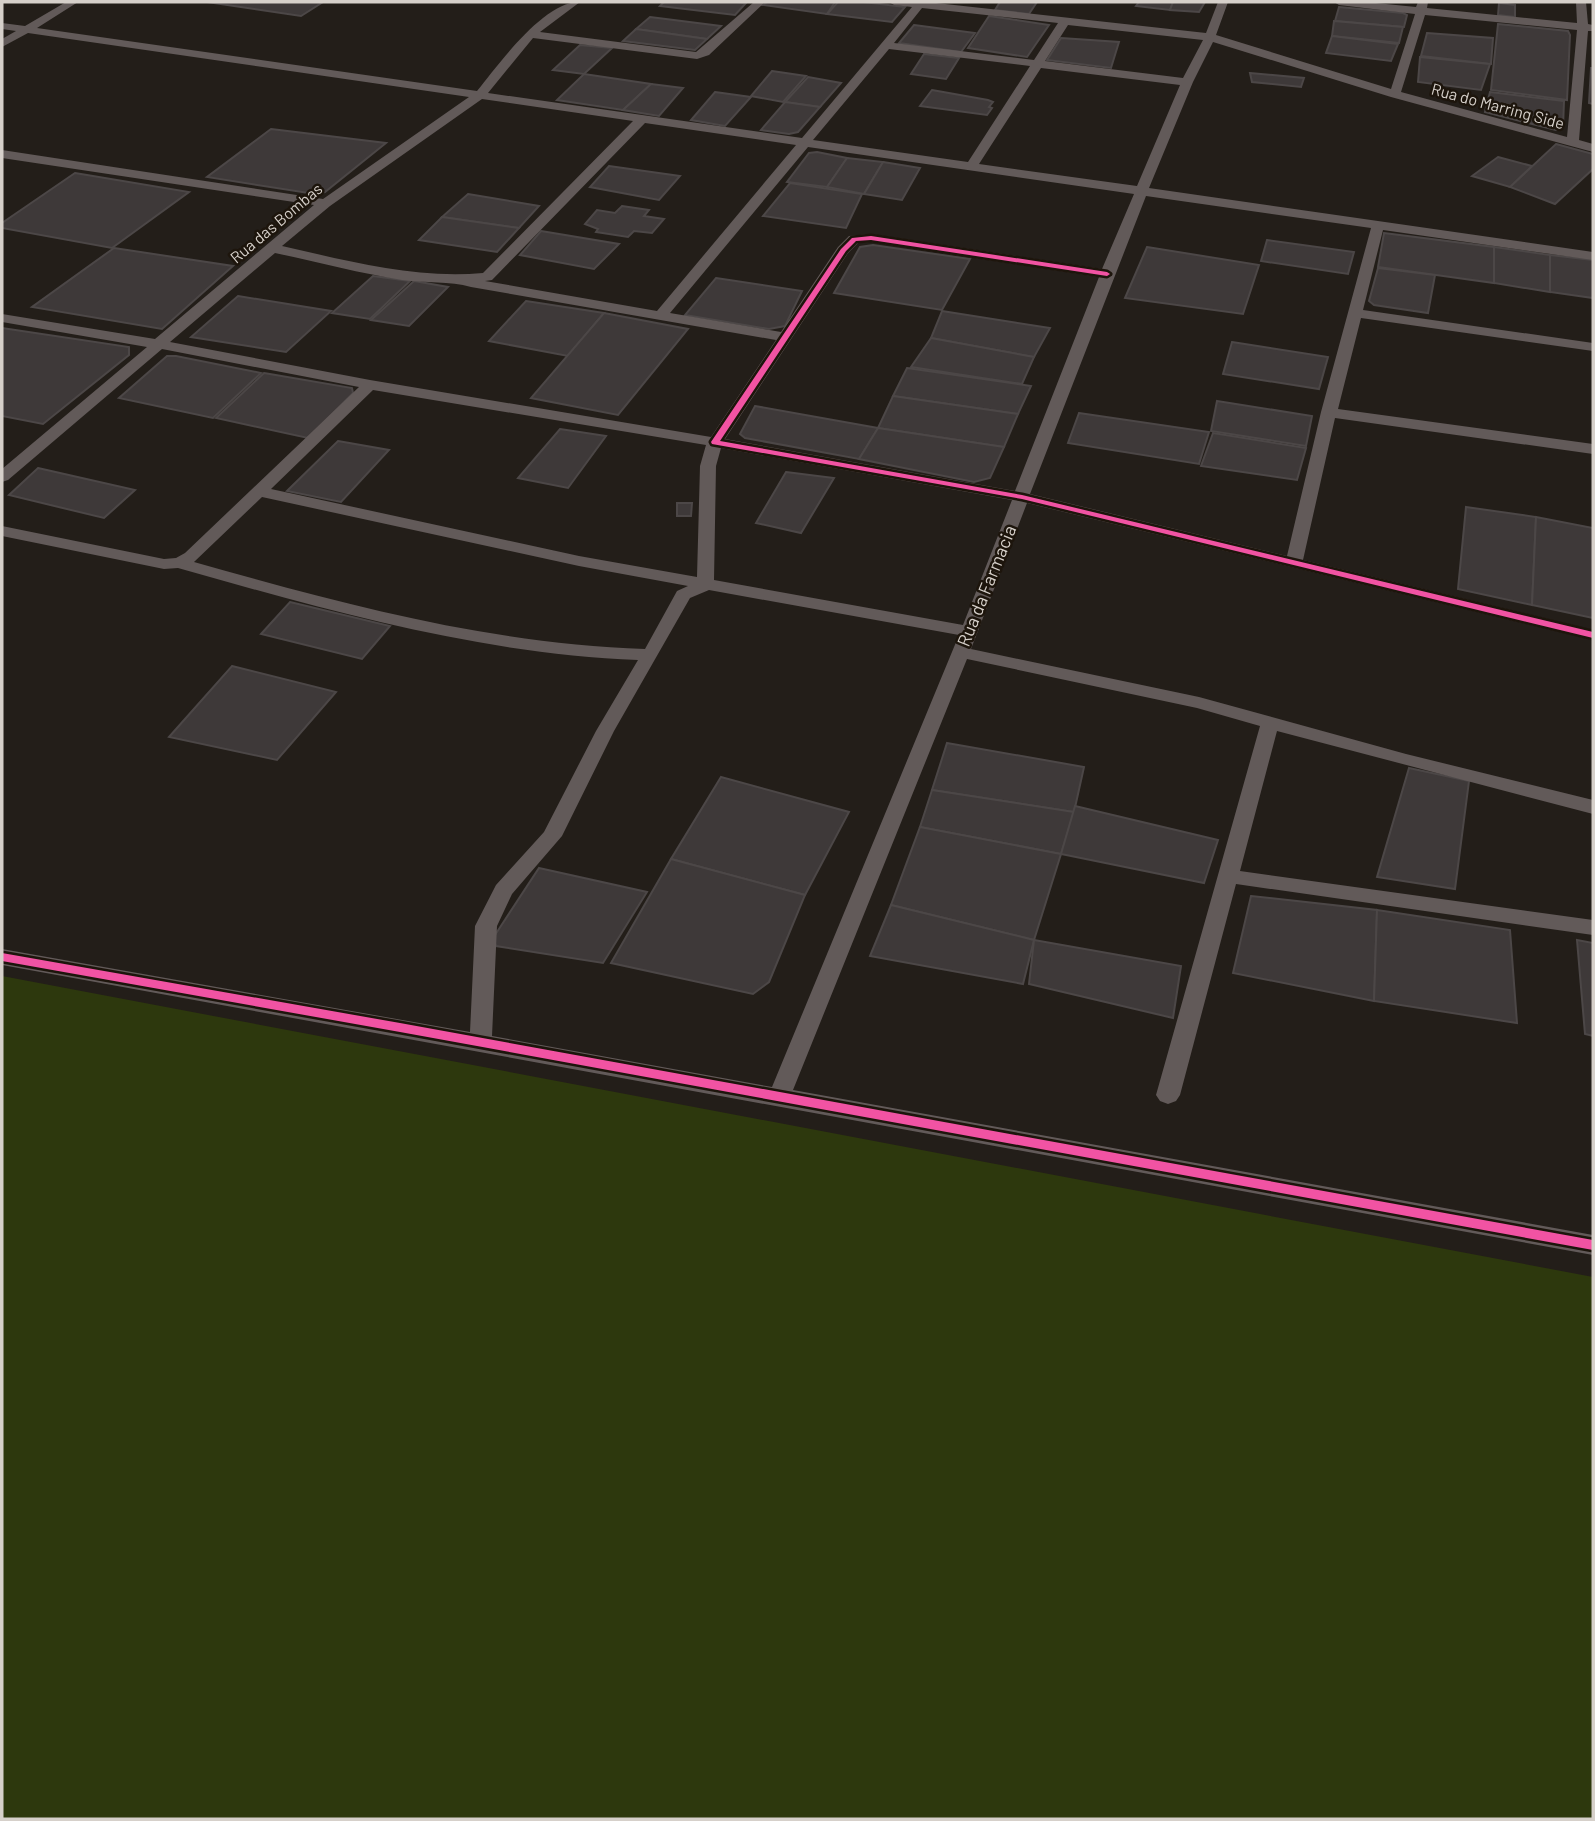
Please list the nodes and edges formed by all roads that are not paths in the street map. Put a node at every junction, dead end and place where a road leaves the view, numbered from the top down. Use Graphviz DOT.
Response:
graph roads {
  1 [pos="73,2"];
  2 [pos="574,2"];
  3 [pos="760,2"];
  4 [pos="894,2"];
  5 [pos="1223,2"];
  6 [pos="1339,2"];
  7 [pos="1581,2"];
  8 [pos="920,4"];
  9 [pos="1422,6"];
  10 [pos="1064,22"];
  11 [pos="2,26"];
  12 [pos="1588,28"];
  13 [pos="27,29"];
  14 [pos="530,34"];
  15 [pos="1210,37"];
  16 [pos="2,44"];
  17 [pos="885,45"];
  18 [pos="1038,63"];
  19 [pos="1187,82"];
  20 [pos="1395,94"];
  21 [pos="479,96"];
  22 [pos="642,119"];
  23 [pos="803,142"];
  24 [pos="1573,142"];
  25 [pos="1593,148"];
  26 [pos="2,154"];
  27 [pos="971,167"];
  28 [pos="1142,192"];
  29 [pos="326,203"];
  30 [pos="1378,225"];
  31 [pos="272,248"];
  32 [pos="1593,256"];
  33 [pos="1107,274"];
  34 [pos="459,281"];
  35 [pos="1355,313"];
  36 [pos="660,316"];
  37 [pos="2,318"];
  38 [pos="785,337"];
  39 [pos="161,344"];
  40 [pos="1593,347"];
  41 [pos="370,385"];
  42 [pos="1329,412"];
  43 [pos="715,442"];
  44 [pos="1593,449"];
  45 [pos="2,477"];
  46 [pos="260,492"];
  47 [pos="1022,497"];
  48 [pos="2,531"];
  49 [pos="179,564"];
  50 [pos="1294,564"];
  51 [pos="705,585"];
  52 [pos="969,632"];
  53 [pos="1593,635"];
  54 [pos="960,652"];
  55 [pos="651,655"];
  56 [pos="1270,723"];
  57 [pos="1593,807"];
  58 [pos="1228,876"];
  59 [pos="1593,928"];
  60 [pos="2,957"];
  61 [pos="481,1041"];
  62 [pos="1168,1095"];
  63 [pos="779,1097"];
  64 [pos="1593,1245"];
  1 -- 13 [label="street"];
  2 -- 14 [label="street, Rua das Bombas"];
  3 -- 14 [label="street"];
  4 -- 8 [label="street, Rua do Marring Side"];
  5 -- 15 [label="street, Rua da Farmacia"];
  6 -- 9 [label="street"];
  7 -- 12 [label="street"];
  8 -- 10 [label="street, Rua do Marring Side"];
  8 -- 17 [label="street"];
  9 -- 12 [label="street"];
  9 -- 20 [label="street"];
  10 -- 15 [label="street, Rua do Marring Side"];
  10 -- 18 [label="street"];
  11 -- 13 [label="street"];
  12 -- 24 [label="street"];
  13 -- 16 [label="street"];
  13 -- 21 [label="street"];
  14 -- 21 [label="street, Rua das Bombas"];
  15 -- 19 [label="street, Rua da Farmacia"];
  15 -- 20 [label="street, Rua do Marring Side"];
  17 -- 18 [label="street"];
  17 -- 23 [label="street"];
  18 -- 19 [label="street"];
  18 -- 27 [label="street"];
  19 -- 28 [label="street, Rua da Farmacia"];
  20 -- 24 [label="street, Rua do Marring Side"];
  21 -- 22 [label="street"];
  21 -- 29 [label="street, Rua das Bombas"];
  22 -- 23 [label="street"];
  22 -- 34 [label="street"];
  23 -- 27 [label="street"];
  23 -- 36 [label="street"];
  24 -- 25 [label="street, Rua do Marring Side"];
  26 -- 29 [label="street"];
  27 -- 28 [label="street"];
  28 -- 30 [label="street"];
  28 -- 33 [label="street, Rua da Farmacia"];
  29 -- 31 [label="street, Rua das Bombas"];
  30 -- 32 [label="street"];
  30 -- 35 [label="street"];
  31 -- 34 [label="street"];
  31 -- 39 [label="street, Rua das Bombas"];
  33 -- 38 [label="street"];
  33 -- 47 [label="street, Rua da Farmacia"];
  34 -- 36 [label="street"];
  35 -- 40 [label="street"];
  35 -- 42 [label="street"];
  36 -- 38 [label="street"];
  37 -- 39 [label="street"];
  38 -- 43 [label="street"];
  39 -- 41 [label="street"];
  39 -- 45 [label="street, Rua das Bombas"];
  41 -- 43 [label="street"];
  41 -- 46 [label="street"];
  42 -- 44 [label="street"];
  42 -- 50 [label="street"];
  43 -- 47 [label="street"];
  43 -- 51 [label="street"];
  46 -- 49 [label="street"];
  46 -- 51 [label="street"];
  47 -- 50 [label="street"];
  47 -- 52 [label="street, Rua da Farmacia"];
  48 -- 49 [label="street"];
  49 -- 55 [label="street"];
  50 -- 53 [label="street"];
  51 -- 52 [label="street"];
  51 -- 55 [label="street"];
  52 -- 54 [label="street, Rua da Farmacia"];
  54 -- 56 [label="street"];
  54 -- 63 [label="street, Rua da Farmacia"];
  55 -- 61 [label="street"];
  56 -- 57 [label="street"];
  56 -- 58 [label="street"];
  58 -- 59 [label="street"];
  58 -- 62 [label="street"];
  60 -- 61 [label="street"];
  61 -- 63 [label="street"];
  63 -- 64 [label="street"];
}
